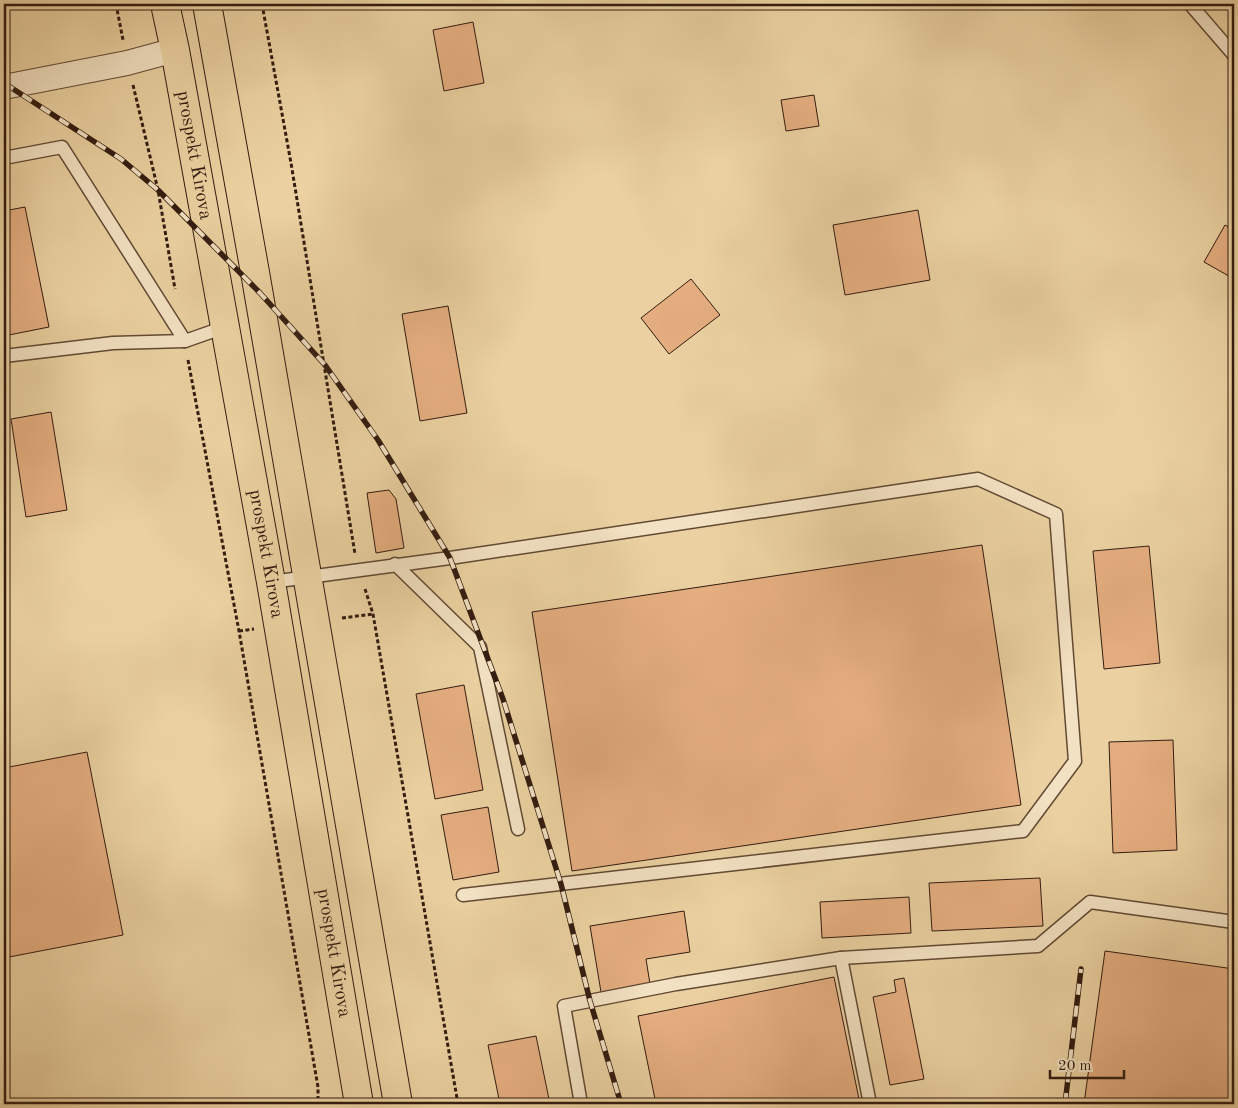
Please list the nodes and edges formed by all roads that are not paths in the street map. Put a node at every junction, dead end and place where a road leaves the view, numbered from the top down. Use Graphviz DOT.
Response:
graph roads {
  1 [pos="165,4"];
  2 [pos="206,4"];
  3 [pos="1190,4"];
  4 [pos="175,50"];
  5 [pos="1234,55"];
  6 [pos="4,88"];
  7 [pos="4,158"];
  8 [pos="225,327"];
  9 [pos="185,341"];
  10 [pos="4,356"];
  11 [pos="395,564"];
  12 [pos="307,577"];
  13 [pos="271,582"];
  14 [pos="518,829"];
  15 [pos="463,895"];
  16 [pos="1234,922"];
  17 [pos="840,958"];
  18 [pos="359,1104"];
  19 [pos="398,1104"];
  20 [pos="581,1104"];
  21 [pos="870,1104"];
  1 -- 4 [label="main road, prospekt Kirova"];
  2 -- 12 [label="main road, prospekt Kirova"];
  3 -- 5 [label="lane"];
  4 -- 6 [label="street"];
  4 -- 8 [label="main road, prospekt Kirova"];
  7 -- 9 [label="lane"];
  8 -- 9 [label="lane"];
  8 -- 13 [label="main road, prospekt Kirova"];
  9 -- 10 [label="lane"];
  11 -- 12 [label="lane"];
  11 -- 14 [label="lane"];
  11 -- 15 [label="lane"];
  12 -- 13 [label="lane"];
  12 -- 19 [label="main road, prospekt Kirova"];
  13 -- 18 [label="main road, prospekt Kirova"];
  16 -- 17 [label="lane"];
  17 -- 20 [label="lane"];
  17 -- 21 [label="lane"];
}
